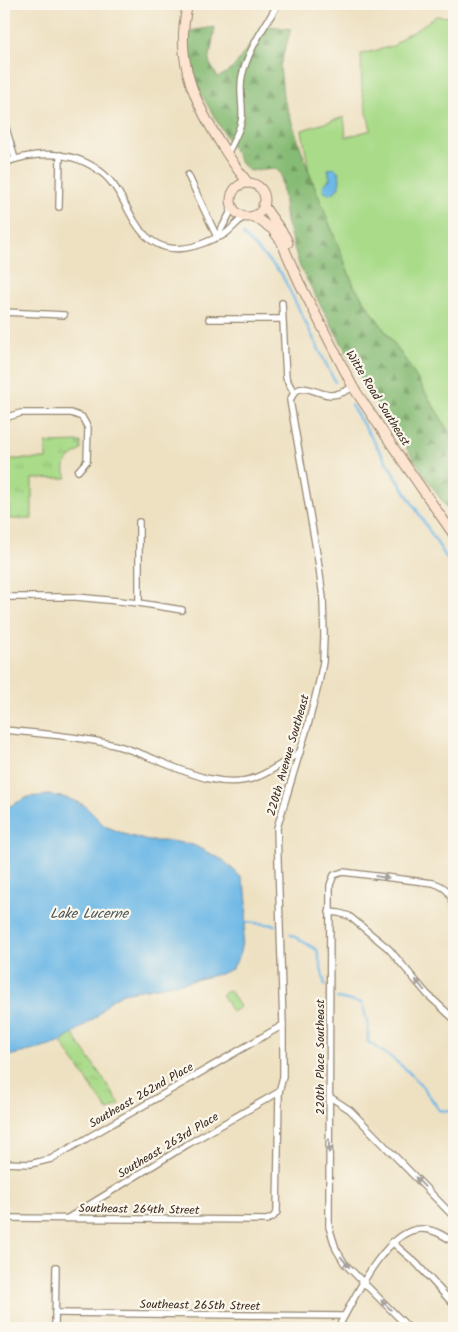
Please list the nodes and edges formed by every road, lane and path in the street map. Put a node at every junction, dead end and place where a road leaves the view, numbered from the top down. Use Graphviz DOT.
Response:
graph roads {
  1 [pos="188,4"];
  2 [pos="278,4"];
  3 [pos="4,121"];
  4 [pos="60,155"];
  5 [pos="229,157"];
  6 [pos="15,159"];
  7 [pos="4,163"];
  8 [pos="188,175"];
  9 [pos="248,183"];
  10 [pos="236,188"];
  11 [pos="263,205"];
  12 [pos="232,206"];
  13 [pos="60,207"];
  14 [pos="249,216"];
  15 [pos="217,237"];
  16 [pos="293,267"];
  17 [pos="282,303"];
  18 [pos="4,312"];
  19 [pos="64,314"];
  20 [pos="209,319"];
  21 [pos="282,319"];
  22 [pos="353,387"];
  23 [pos="294,393"];
  24 [pos="4,418"];
  25 [pos="78,471"];
  26 [pos="139,522"];
  27 [pos="454,535"];
  28 [pos="4,597"];
  29 [pos="139,603"];
  30 [pos="182,610"];
  31 [pos="4,730"];
  32 [pos="300,752"];
  33 [pos="454,908"];
  34 [pos="329,912"];
  35 [pos="454,1020"];
  36 [pos="283,1025"];
  37 [pos="279,1092"];
  38 [pos="330,1097"];
  39 [pos="4,1163"];
  40 [pos="274,1216"];
  41 [pos="454,1217"];
  42 [pos="4,1218"];
  43 [pos="68,1218"];
  44 [pos="392,1242"];
  45 [pos="454,1242"];
  46 [pos="56,1266"];
  47 [pos="362,1282"];
  48 [pos="454,1305"];
  49 [pos="55,1313"];
  50 [pos="344,1316"];
  51 [pos="55,1328"];
  52 [pos="338,1328"];
  53 [pos="409,1328"];
  1 -- 5 [label="street, Witte Road Southeast"];
  2 -- 5 [label="street"];
  3 -- 6 [label="street"];
  4 -- 6 [label="street"];
  4 -- 13 [label="street"];
  4 -- 15 [label="street"];
  5 -- 9 [label="street, Witte Road Southeast"];
  5 -- 10 [label="street, Witte Road Southeast"];
  6 -- 7 [label="street"];
  8 -- 15 [label="street"];
  9 -- 10 [label="street"];
  9 -- 11 [label="street, Witte Road Southeast"];
  10 -- 12 [label="street, Witte Road Southeast"];
  11 -- 14 [label="street"];
  11 -- 16 [label="street, Witte Road Southeast"];
  12 -- 14 [label="street, Witte Road Southeast"];
  12 -- 15 [label="street"];
  14 -- 15 [label="street"];
  14 -- 16 [label="street, Witte Road Southeast"];
  16 -- 22 [label="street, Witte Road Southeast"];
  17 -- 21 [label="street, 220th Avenue Southeast"];
  18 -- 19 [label="street"];
  20 -- 21 [label="street"];
  21 -- 23 [label="street, 220th Avenue Southeast"];
  22 -- 23 [label="street"];
  22 -- 27 [label="street, Witte Road Southeast"];
  23 -- 32 [label="street, 220th Avenue Southeast"];
  24 -- 25 [label="street"];
  26 -- 29 [label="street"];
  28 -- 29 [label="street"];
  29 -- 30 [label="street"];
  31 -- 32 [label="street"];
  32 -- 36 [label="street, 220th Avenue Southeast"];
  34 -- 33 [label="street, 220th Place Southeast, one-way"];
  35 -- 34 [label="street, one-way"];
  34 -- 38 [label="street, 220th Place Southeast"];
  36 -- 37 [label="street, 220th Avenue Southeast"];
  36 -- 39 [label="street, Southeast 262nd Place"];
  37 -- 40 [label="street, 220th Avenue Southeast"];
  37 -- 43 [label="street, Southeast 263rd Place"];
  41 -- 38 [label="street, one-way"];
  38 -- 47 [label="street, 220th Place Southeast, one-way"];
  40 -- 43 [label="street, Southeast 264th Street"];
  42 -- 43 [label="street, Southeast 264th Street"];
  44 -- 45 [label="street"];
  44 -- 47 [label="street"];
  44 -- 48 [label="street"];
  46 -- 49 [label="street"];
  47 -- 50 [label="street"];
  53 -- 47 [label="street, one-way"];
  49 -- 50 [label="street, Southeast 265th Street"];
  49 -- 51 [label="street"];
  50 -- 52 [label="street"];
}
